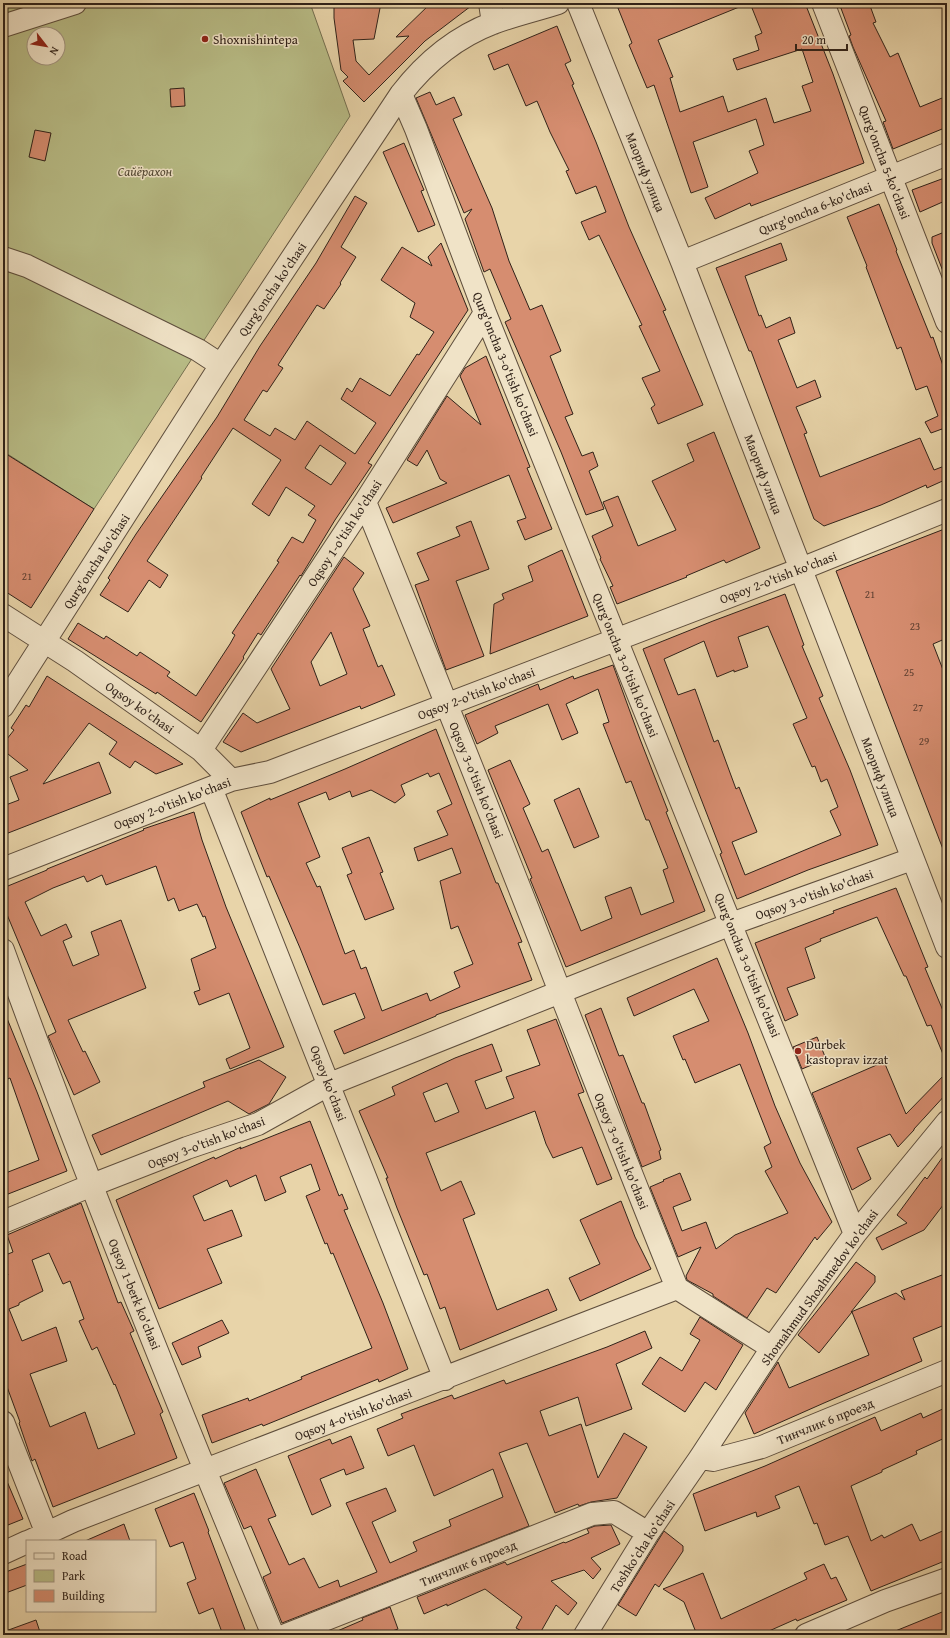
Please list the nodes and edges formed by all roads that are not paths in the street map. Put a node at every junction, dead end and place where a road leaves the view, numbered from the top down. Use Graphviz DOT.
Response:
graph roads {
  1 [pos="75,3"];
  2 [pos="558,3"];
  3 [pos="578,3"];
  4 [pos="823,3"];
  5 [pos="492,13"];
  6 [pos="3,26"];
  7 [pos="401,94"];
  8 [pos="947,154"];
  9 [pos="890,177"];
  10 [pos="3,258"];
  11 [pos="682,262"];
  12 [pos="485,313"];
  13 [pos="947,322"];
  14 [pos="221,365"];
  15 [pos="365,502"];
  16 [pos="947,510"];
  17 [pos="801,569"];
  18 [pos="3,615"];
  19 [pos="616,639"];
  20 [pos="44,641"];
  21 [pos="447,704"];
  22 [pos="3,706"];
  23 [pos="201,750"];
  24 [pos="221,784"];
  25 [pos="912,859"];
  26 [pos="3,869"];
  27 [pos="731,924"];
  28 [pos="947,947"];
  29 [pos="3,950"];
  30 [pos="560,992"];
  31 [pos="330,1084"];
  32 [pos="947,1122"];
  33 [pos="92,1185"];
  34 [pos="3,1222"];
  35 [pos="855,1234"];
  36 [pos="677,1288"];
  37 [pos="772,1348"];
  38 [pos="947,1371"];
  39 [pos="445,1378"];
  40 [pos="3,1422"];
  41 [pos="700,1458"];
  42 [pos="205,1471"];
  43 [pos="648,1533"];
  44 [pos="38,1537"];
  45 [pos="26,1542"];
  46 [pos="3,1553"];
  47 [pos="947,1579"];
  48 [pos="273,1635"];
  49 [pos="286,1635"];
  50 [pos="585,1635"];
  51 [pos="806,1635"];
  1 -- 6 [label="street"];
  2 -- 5 [label="street, Qurg'oncha ko'chasi"];
  3 -- 11 [label="street, Маориф улица"];
  4 -- 9 [label="street, Qurg'oncha 5-ko'chasi"];
  5 -- 7 [label="street, Qurg'oncha ko'chasi"];
  7 -- 12 [label="street, Qurg'oncha 3-o'tish ko'chasi"];
  7 -- 14 [label="street, Qurg'oncha ko'chasi"];
  8 -- 9 [label="street, Qurg'oncha 6-ko'chasi"];
  9 -- 11 [label="street, Qurg'oncha 6-ko'chasi"];
  9 -- 13 [label="street, Qurg'oncha 5-ko'chasi"];
  10 -- 14 [label="street"];
  11 -- 17 [label="street, Маориф улица"];
  12 -- 15 [label="street, Oqsoy 1-o'tish ko'chasi"];
  12 -- 19 [label="street, Qurg'oncha 3-o'tish ko'chasi"];
  14 -- 20 [label="street, Qurg'oncha ko'chasi"];
  15 -- 21 [label="street, Oqsoy 3-o'tish ko'chasi"];
  15 -- 23 [label="street, Oqsoy 1-o'tish ko'chasi"];
  16 -- 17 [label="street, Oqsoy 2-o'tish ko'chasi"];
  17 -- 19 [label="street, Oqsoy 2-o'tish ko'chasi"];
  17 -- 25 [label="street, Маориф улица"];
  18 -- 20 [label="street"];
  19 -- 21 [label="street, Oqsoy 2-o'tish ko'chasi"];
  19 -- 27 [label="street, Qurg'oncha 3-o'tish ko'chasi"];
  20 -- 22 [label="street, Qurg'oncha ko'chasi"];
  20 -- 23 [label="street, Oqsoy ko'chasi"];
  21 -- 24 [label="street, Oqsoy 2-o'tish ko'chasi"];
  21 -- 30 [label="street, Oqsoy 3-o'tish ko'chasi"];
  23 -- 24 [label="street, Oqsoy ko'chasi"];
  24 -- 26 [label="street, Oqsoy 2-o'tish ko'chasi"];
  24 -- 31 [label="street, Oqsoy ko'chasi"];
  25 -- 27 [label="street, Oqsoy 3-o'tish ko'chasi"];
  25 -- 28 [label="street, Маориф улица"];
  27 -- 30 [label="street, Oqsoy 3-o'tish ko'chasi"];
  27 -- 35 [label="street, Qurg'oncha 3-o'tish ko'chasi"];
  29 -- 33 [label="street, Oqsoy 1-berk ko'chasi"];
  30 -- 31 [label="street, Oqsoy 3-o'tish ko'chasi"];
  30 -- 36 [label="street, Oqsoy 3-o'tish ko'chasi"];
  31 -- 33 [label="street, Oqsoy 3-o'tish ko'chasi"];
  31 -- 39 [label="street, Oqsoy ko'chasi"];
  32 -- 35 [label="street, Shomahmud Shoahmedov ko'chasi"];
  33 -- 34 [label="street, Oqsoy 3-o'tish ko'chasi"];
  33 -- 42 [label="street, Oqsoy 1-berk ko'chasi"];
  35 -- 37 [label="street, Shomahmud Shoahmedov ko'chasi"];
  36 -- 37 [label="street"];
  36 -- 39 [label="street, Oqsoy 4-o'tish ko'chasi"];
  37 -- 41 [label="street, Shomahmud Shoahmedov ko'chasi"];
  38 -- 41 [label="street, Тинчлик 6 проезд"];
  39 -- 42 [label="street, Oqsoy 4-o'tish ko'chasi"];
  40 -- 44 [label="street"];
  41 -- 43 [label="street, Toshkoʻcha koʻchasi"];
  42 -- 44 [label="street, Oqsoy 4-o'tish ko'chasi"];
  42 -- 48 [label="street, Oqsoy 1-berk ko'chasi"];
  43 -- 49 [label="street, Тинчлик 6 проезд"];
  43 -- 50 [label="street, Toshkoʻcha koʻchasi"];
  45 -- 46 [label="street"];
  47 -- 51 [label="street"];
}
